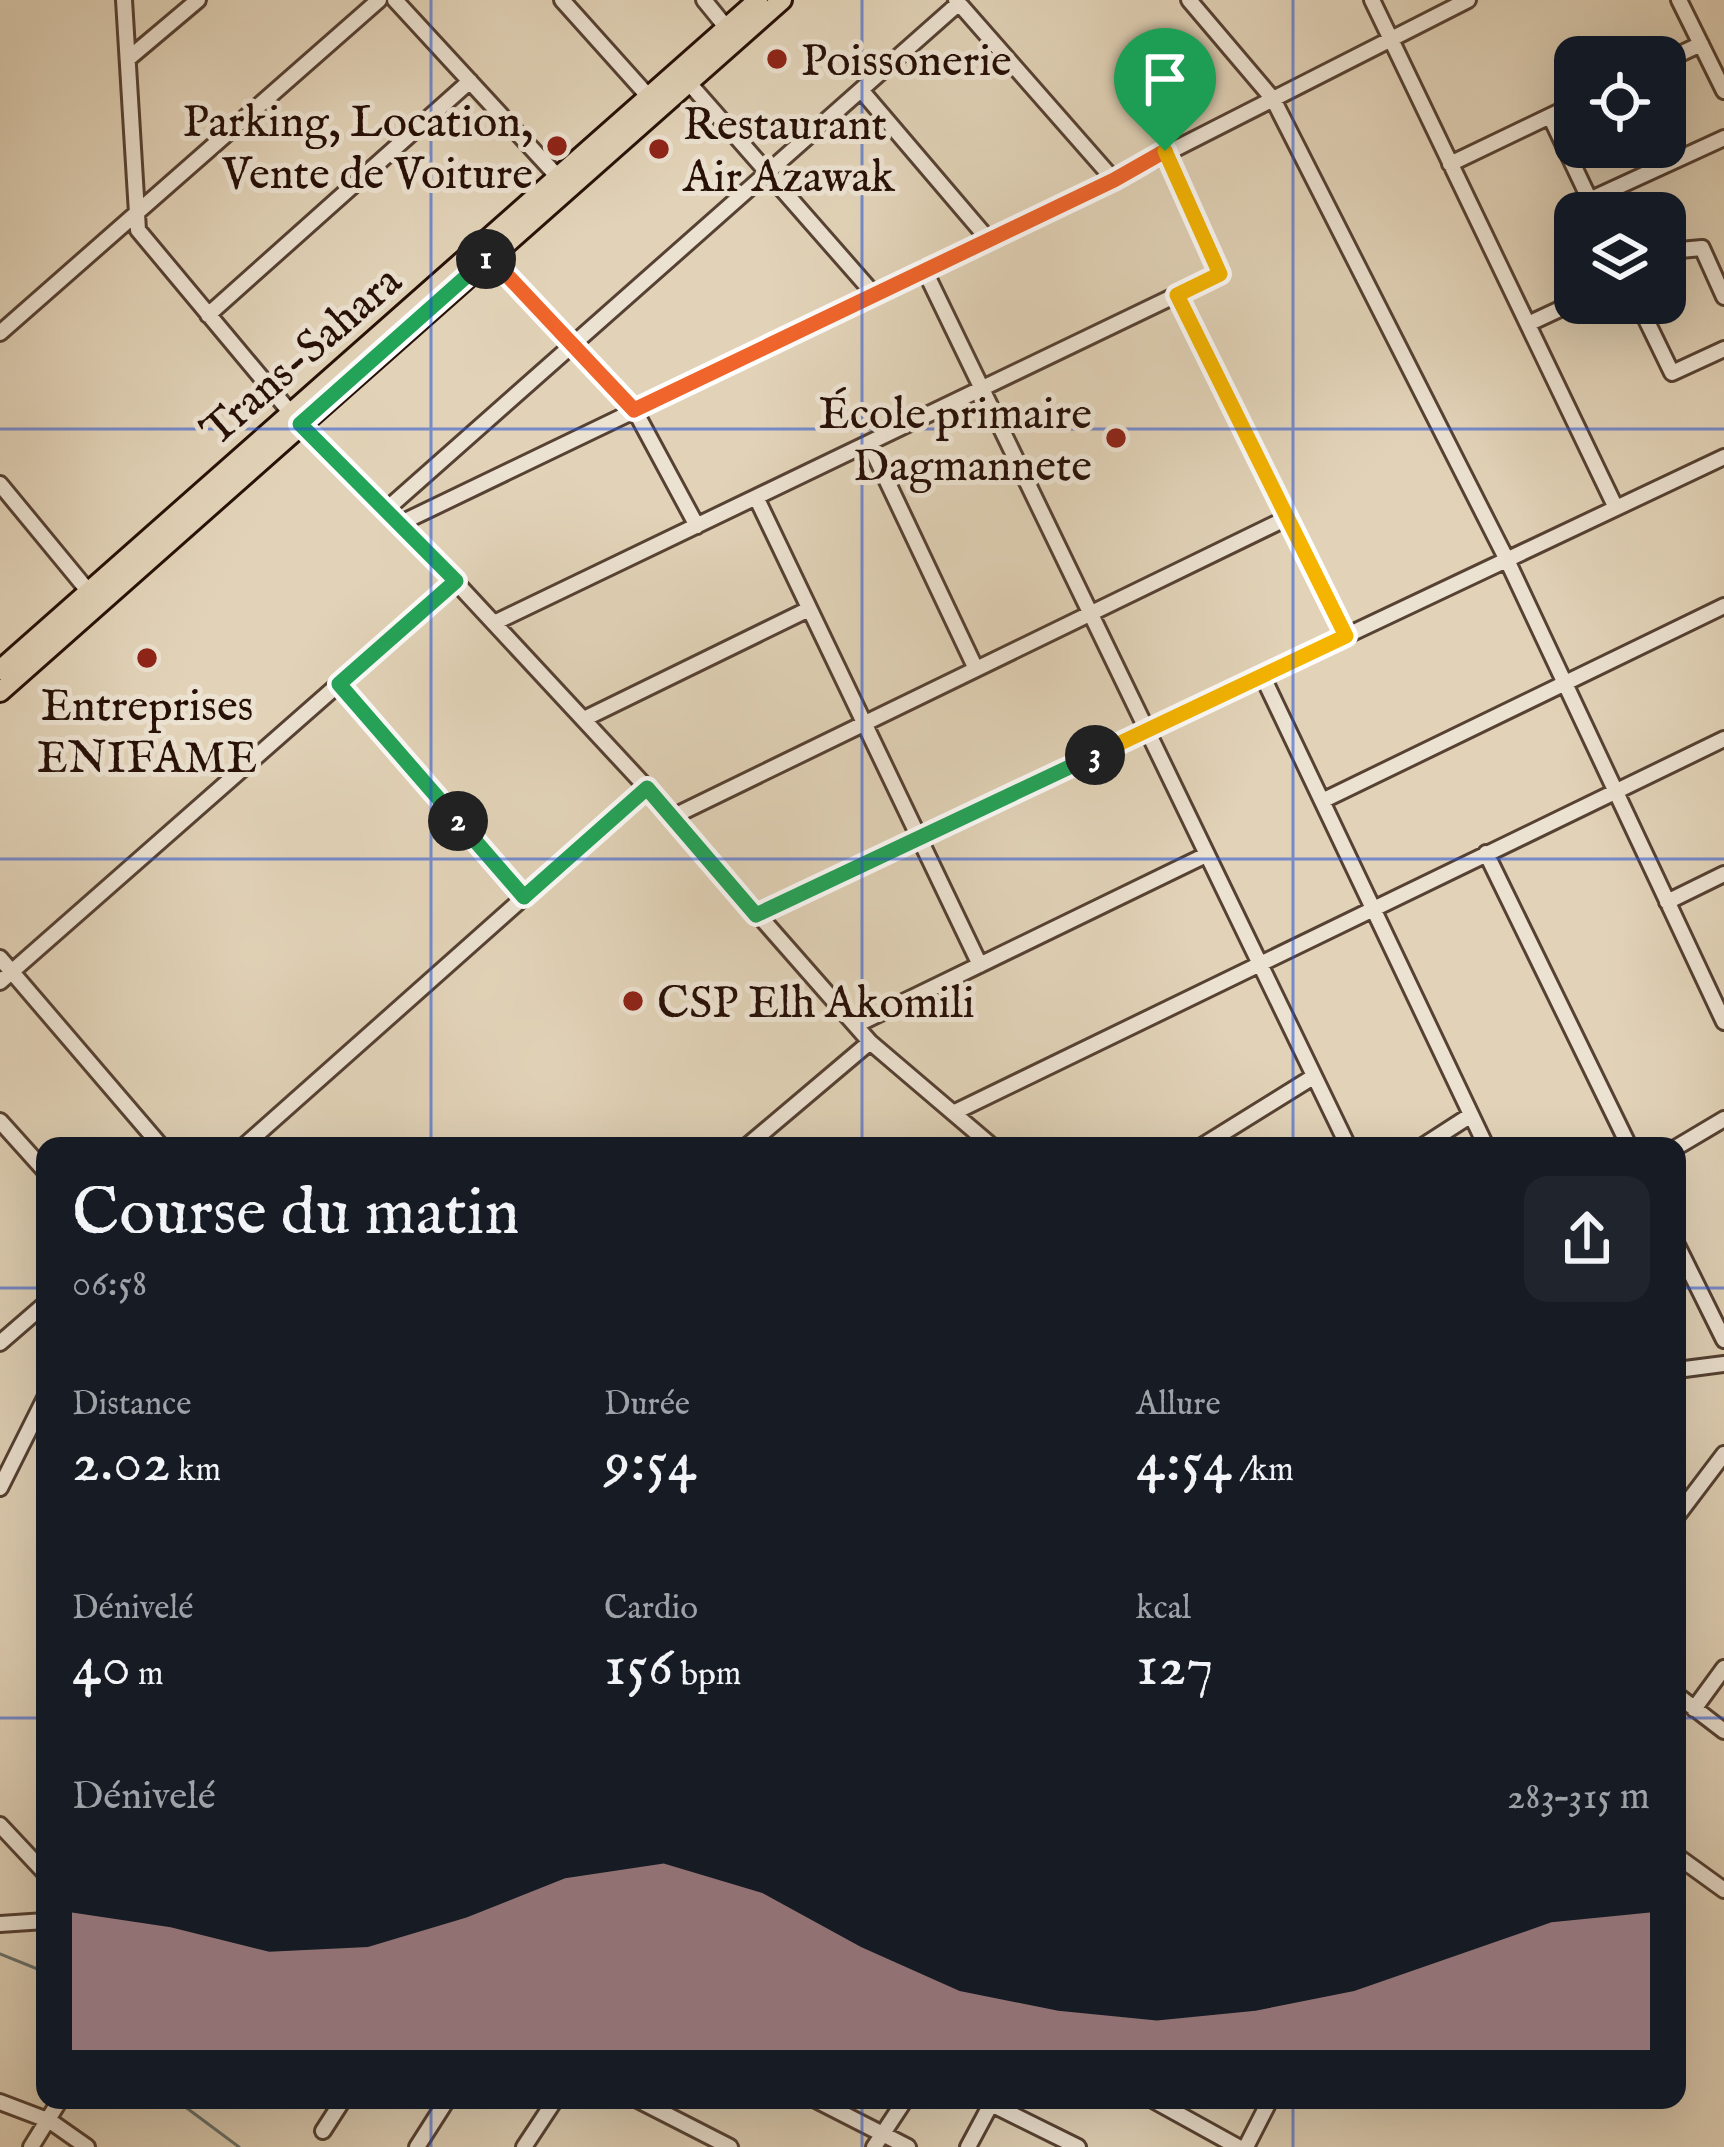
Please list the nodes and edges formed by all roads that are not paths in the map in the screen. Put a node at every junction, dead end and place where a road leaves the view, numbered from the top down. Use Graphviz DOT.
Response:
graph roads {
  1 [pos="124,0"];
  2 [pos="198,0"];
  3 [pos="379,0"];
  4 [pos="395,0"];
  5 [pos="562,0"];
  6 [pos="704,0"];
  7 [pos="758,0"];
  8 [pos="782,0"];
  9 [pos="1189,0"];
  10 [pos="1372,0"];
  11 [pos="1468,0"];
  12 [pos="1678,0"];
  13 [pos="957,2"];
  14 [pos="732,34"];
  15 [pos="1391,41"];
  16 [pos="1701,44"];
  17 [pos="1686,52"];
  18 [pos="128,58"];
  19 [pos="470,81"];
  20 [pos="688,83"];
  21 [pos="861,90"];
  22 [pos="1724,91"];
  23 [pos="649,97"];
  24 [pos="1273,99"];
  25 [pos="1554,114"];
  26 [pos="1550,116"];
  27 [pos="1724,137"];
  28 [pos="1165,151"];
  29 [pos="1450,164"];
  30 [pos="766,173"];
  31 [pos="558,177"];
  32 [pos="1114,180"];
  33 [pos="1586,192"];
  34 [pos="1620,192"];
  35 [pos="137,213"];
  36 [pos="988,239"];
  37 [pos="1686,249"];
  38 [pos="489,256"];
  39 [pos="924,269"];
  40 [pos="873,293"];
  41 [pos="1177,295"];
  42 [pos="1724,297"];
  43 [pos="1554,312"];
  44 [pos="208,315"];
  45 [pos="1528,324"];
  46 [pos="1649,324"];
  47 [pos="2,328"];
  48 [pos="573,344"];
  49 [pos="1724,350"];
  50 [pos="982,389"];
  51 [pos="634,410"];
  52 [pos="296,418"];
  53 [pos="869,443"];
  54 [pos="1724,457"];
  55 [pos="2,490"];
  56 [pos="755,497"];
  57 [pos="1616,508"];
  58 [pos="387,509"];
  59 [pos="1287,518"];
  60 [pos="401,523"];
  61 [pos="697,526"];
  62 [pos="1507,560"];
  63 [pos="456,581"];
  64 [pos="89,592"];
  65 [pos="1724,606"];
  66 [pos="809,610"];
  67 [pos="1090,614"];
  68 [pos="494,623"];
  69 [pos="1346,636"];
  70 [pos="976,669"];
  71 [pos="0,670"];
  72 [pos="1262,676"];
  73 [pos="1564,682"];
  74 [pos="339,684"];
  75 [pos="0,692"];
  76 [pos="584,719"];
  77 [pos="864,724"];
  78 [pos="1146,730"];
  79 [pos="1724,739"];
  80 [pos="647,788"];
  81 [pos="1615,790"];
  82 [pos="1322,801"];
  83 [pos="672,817"];
  84 [pos="919,838"];
  85 [pos="1486,853"];
  86 [pos="1206,854"];
  87 [pos="1724,874"];
  88 [pos="524,897"];
  89 [pos="1667,902"];
  90 [pos="1373,908"];
  91 [pos="756,915"];
  92 [pos="0,958"];
  93 [pos="1258,964"];
  94 [pos="980,965"];
  95 [pos="6,977"];
  96 [pos="1724,1022"];
  97 [pos="856,1025"];
  98 [pos="870,1042"];
  99 [pos="1312,1076"];
  100 [pos="953,1113"];
  101 [pos="1471,1115"];
  102 [pos="1724,1119"];
  103 [pos="0,1121"];
  104 [pos="763,1132"];
  105 [pos="153,1137"];
  106 [pos="254,1137"];
  107 [pos="757,1137"];
  108 [pos="768,1137"];
  109 [pos="981,1137"];
  110 [pos="1216,1137"];
  111 [pos="1343,1137"];
  112 [pos="1437,1137"];
  113 [pos="1482,1137"];
  114 [pos="1625,1137"];
  115 [pos="1686,1142"];
  116 [pos="36,1161"];
  117 [pos="1686,1263"];
  118 [pos="36,1312"];
  119 [pos="1724,1340"];
  120 [pos="0,1343"];
  121 [pos="1724,1364"];
  122 [pos="1686,1369"];
  123 [pos="36,1416"];
  124 [pos="1724,1454"];
  125 [pos="0,1488"];
  126 [pos="1686,1504"];
  127 [pos="1724,1668"];
  128 [pos="1686,1702"];
  129 [pos="1694,1709"];
  130 [pos="1724,1732"];
  131 [pos="0,1825"];
  132 [pos="36,1863"];
  133 [pos="1686,1863"];
  134 [pos="1724,1890"];
  135 [pos="36,1922"];
  136 [pos="0,1924"];
  137 [pos="0,2102"];
  138 [pos="56,2109"];
  139 [pos="337,2109"];
  140 [pos="441,2109"];
  141 [pos="549,2109"];
  142 [pos="656,2109"];
  143 [pos="830,2109"];
  144 [pos="899,2109"];
  145 [pos="984,2109"];
  146 [pos="999,2109"];
  147 [pos="1170,2109"];
  148 [pos="1265,2109"];
  149 [pos="50,2121"];
  150 [pos="323,2131"];
  151 [pos="878,2141"];
  152 [pos="1055,2142"];
  153 [pos="31,2147"];
  154 [pos="87,2147"];
  155 [pos="417,2147"];
  156 [pos="524,2147"];
  157 [pos="730,2147"];
  158 [pos="908,2147"];
  159 [pos="968,2147"];
  160 [pos="1078,2147"];
  161 [pos="1242,2147"];
  1 -- 18 [label="street"];
  2 -- 18 [label="street"];
  3 -- 35 [label="street"];
  4 -- 19 [label="street"];
  5 -- 23 [label="street"];
  6 -- 14 [label="street"];
  7 -- 14 [label="main road, Trans-Sahara"];
  8 -- 14 [label="main road, Trans-Sahara"];
  9 -- 24 [label="street"];
  10 -- 15 [label="street"];
  11 -- 15 [label="street"];
  12 -- 16 [label="street"];
  13 -- 21 [label="street"];
  13 -- 32 [label="street"];
  14 -- 20 [label="main road, Trans-Sahara"];
  14 -- 23 [label="main road, Trans-Sahara"];
  15 -- 24 [label="street"];
  15 -- 29 [label="street"];
  16 -- 17 [label="street"];
  16 -- 22 [label="street"];
  18 -- 35 [label="street"];
  19 -- 31 [label="street"];
  19 -- 44 [label="street"];
  20 -- 30 [label="street"];
  20 -- 38 [label="main road, Trans-Sahara"];
  21 -- 30 [label="street"];
  21 -- 36 [label="street"];
  23 -- 31 [label="main road, Trans-Sahara"];
  24 -- 28 [label="street"];
  24 -- 62 [label="street"];
  25 -- 26 [label="street"];
  26 -- 29 [label="street"];
  26 -- 33 [label="street"];
  27 -- 34 [label="street"];
  28 -- 32 [label="street"];
  28 -- 41 [label="street"];
  29 -- 45 [label="street"];
  30 -- 40 [label="street"];
  30 -- 48 [label="street"];
  31 -- 52 [label="main road, Trans-Sahara"];
  32 -- 36 [label="street"];
  35 -- 44 [label="street"];
  35 -- 47 [label="street"];
  36 -- 39 [label="street"];
  37 -- 42 [label="street"];
  38 -- 48 [label="street"];
  38 -- 52 [label="main road, Trans-Sahara"];
  39 -- 40 [label="street"];
  39 -- 50 [label="street"];
  40 -- 51 [label="street"];
  41 -- 50 [label="street"];
  41 -- 59 [label="street"];
  43 -- 45 [label="street"];
  44 -- 52 [label="street"];
  45 -- 57 [label="street"];
  46 -- 49 [label="street"];
  48 -- 51 [label="street"];
  48 -- 58 [label="street"];
  50 -- 53 [label="street"];
  50 -- 67 [label="street"];
  51 -- 60 [label="street"];
  51 -- 61 [label="street"];
  52 -- 58 [label="street"];
  52 -- 64 [label="main road, Trans-Sahara"];
  52 -- 75 [label="main road, Trans-Sahara"];
  53 -- 56 [label="street"];
  53 -- 70 [label="street"];
  54 -- 57 [label="street"];
  55 -- 64 [label="street"];
  56 -- 61 [label="street"];
  56 -- 66 [label="street"];
  57 -- 62 [label="street"];
  58 -- 60 [label="street"];
  59 -- 67 [label="street"];
  59 -- 69 [label="street"];
  60 -- 63 [label="street"];
  61 -- 68 [label="street"];
  62 -- 69 [label="street"];
  62 -- 73 [label="street"];
  63 -- 68 [label="street"];
  63 -- 74 [label="street"];
  64 -- 71 [label="main road, Trans-Sahara"];
  65 -- 73 [label="street"];
  66 -- 76 [label="street"];
  66 -- 77 [label="street"];
  67 -- 70 [label="street"];
  67 -- 78 [label="street"];
  68 -- 76 [label="street"];
  69 -- 72 [label="street"];
  70 -- 77 [label="street"];
  72 -- 78 [label="street"];
  72 -- 82 [label="street"];
  73 -- 81 [label="street"];
  73 -- 82 [label="street"];
  74 -- 88 [label="street"];
  74 -- 95 [label="street"];
  76 -- 80 [label="street"];
  77 -- 83 [label="street"];
  77 -- 84 [label="street"];
  78 -- 84 [label="street"];
  78 -- 86 [label="street"];
  79 -- 81 [label="street"];
  80 -- 83 [label="street"];
  80 -- 88 [label="street"];
  81 -- 85 [label="street"];
  81 -- 89 [label="street"];
  82 -- 90 [label="street"];
  83 -- 91 [label="street"];
  84 -- 91 [label="street"];
  84 -- 94 [label="street"];
  85 -- 90 [label="street"];
  85 -- 114 [label="street"];
  86 -- 93 [label="street"];
  86 -- 94 [label="street"];
  87 -- 89 [label="street"];
  88 -- 106 [label="street"];
  89 -- 96 [label="street"];
  90 -- 93 [label="street"];
  90 -- 101 [label="street"];
  91 -- 97 [label="street"];
  92 -- 95 [label="street"];
  93 -- 99 [label="street"];
  93 -- 100 [label="street"];
  94 -- 97 [label="street"];
  95 -- 105 [label="street"];
  97 -- 98 [label="street"];
  98 -- 100 [label="street"];
  98 -- 104 [label="street"];
  99 -- 110 [label="street"];
  99 -- 111 [label="street"];
  100 -- 109 [label="street"];
  101 -- 112 [label="street"];
  101 -- 113 [label="street"];
  102 -- 115 [label="street"];
  103 -- 116 [label="street"];
  104 -- 107 [label="street"];
  104 -- 108 [label="street"];
  117 -- 119 [label="street"];
  118 -- 120 [label="street"];
  121 -- 122 [label="street"];
  123 -- 125 [label="street"];
  124 -- 126 [label="street"];
  127 -- 129 [label="street"];
  128 -- 129 [label="street"];
  129 -- 130 [label="street"];
  131 -- 132 [label="street"];
  133 -- 134 [label="street"];
  135 -- 136 [label="street"];
  137 -- 149 [label="street"];
  138 -- 149 [label="street"];
  139 -- 150 [label="street"];
  140 -- 155 [label="street"];
  141 -- 156 [label="street"];
  142 -- 157 [label="street"];
  143 -- 151 [label="street"];
  144 -- 151 [label="street"];
  145 -- 159 [label="street"];
  146 -- 152 [label="street"];
  147 -- 161 [label="street"];
  148 -- 161 [label="street"];
  149 -- 153 [label="street"];
  149 -- 154 [label="street"];
  151 -- 158 [label="street"];
  152 -- 160 [label="street"];
}
